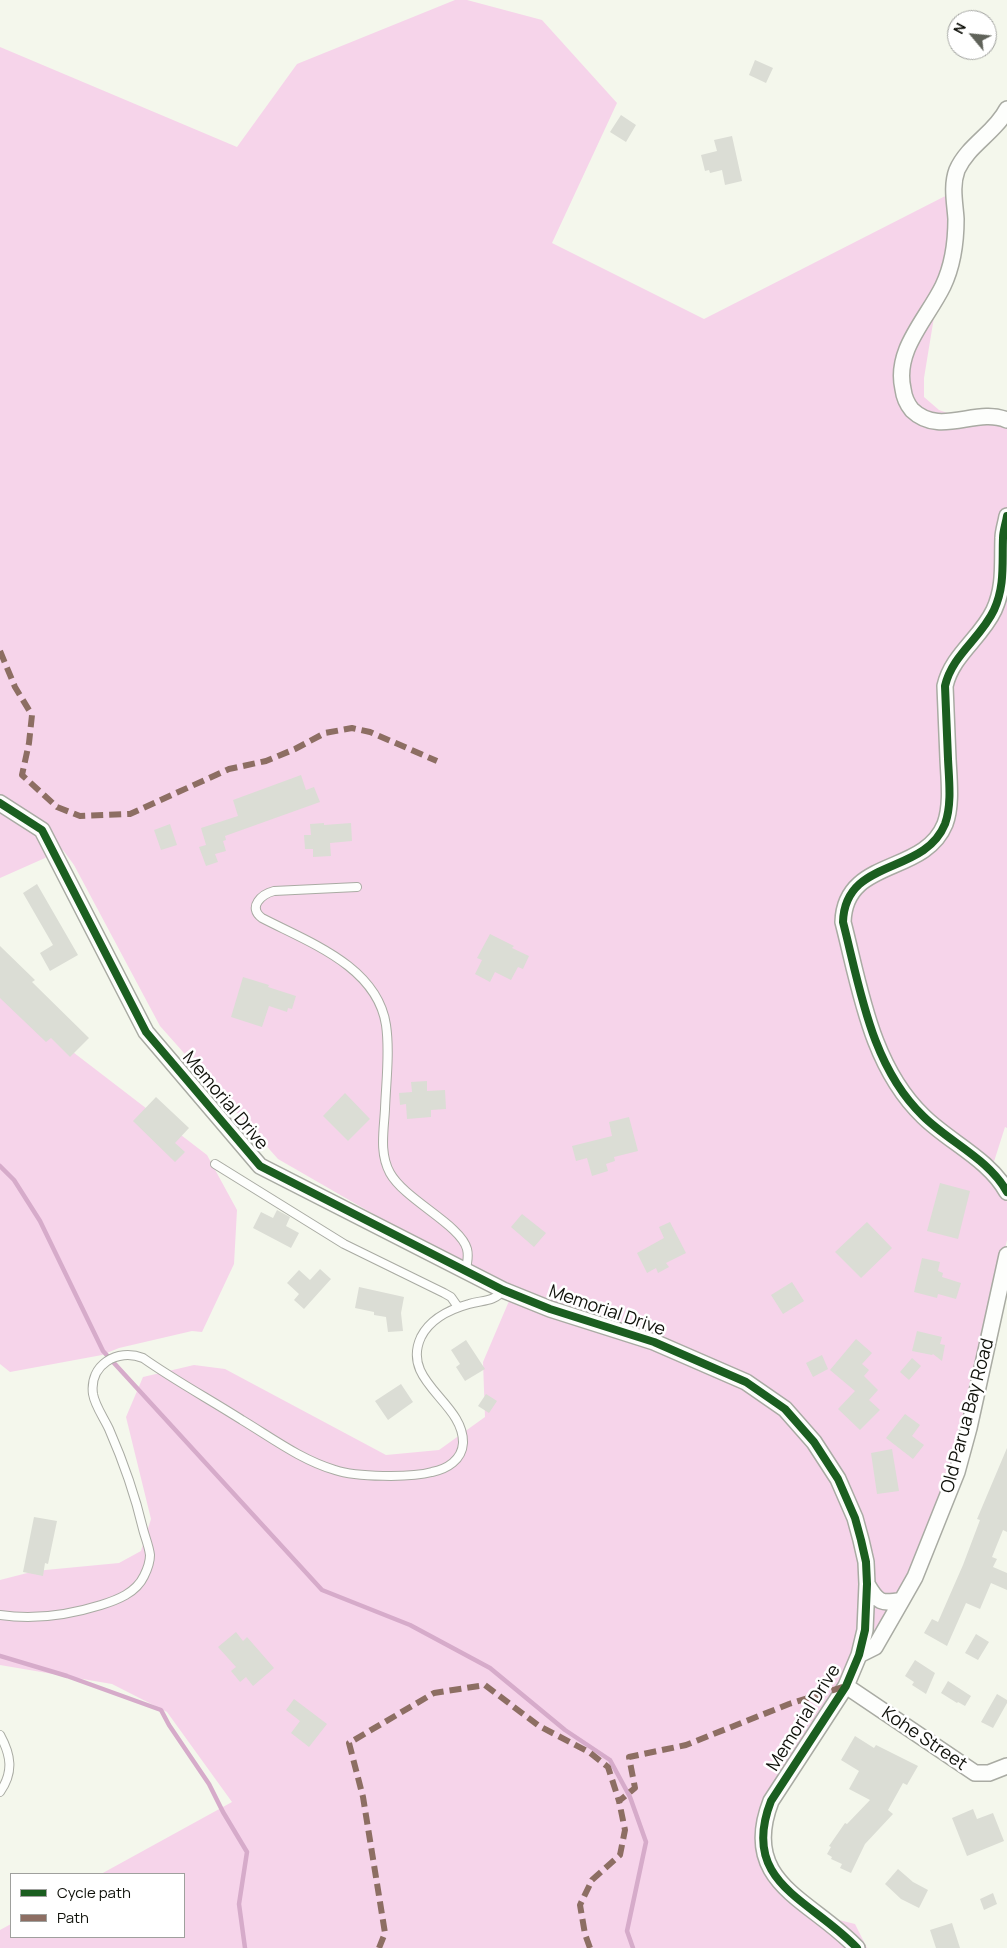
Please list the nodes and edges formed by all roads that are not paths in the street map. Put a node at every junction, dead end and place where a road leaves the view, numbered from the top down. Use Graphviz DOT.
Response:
graph roads {
  1 [pos="1007,109"];
  2 [pos="1007,420"];
  3 [pos="1007,516"];
  4 [pos="0,803"];
  5 [pos="357,887"];
  6 [pos="215,1164"];
  7 [pos="1007,1192"];
  8 [pos="1007,1255"];
  9 [pos="466,1272"];
  10 [pos="502,1290"];
  11 [pos="458,1307"];
  12 [pos="867,1584"];
  13 [pos="902,1600"];
  14 [pos="0,1615"];
  15 [pos="858,1656"];
  16 [pos="846,1686"];
  17 [pos="0,1735"];
  18 [pos="1007,1766"];
  19 [pos="0,1792"];
  20 [pos="857,1948"];
  1 -- 2 [label="street"];
  3 -- 7 [label="street"];
  4 -- 9 [label="street, Memorial Drive"];
  5 -- 9 [label="lane"];
  6 -- 11 [label="lane"];
  8 -- 13 [label="street, Old Parua Bay Road"];
  9 -- 10 [label="street, Memorial Drive"];
  10 -- 11 [label="lane"];
  10 -- 12 [label="street, Memorial Drive"];
  11 -- 14 [label="lane"];
  12 -- 13 [label="street"];
  12 -- 15 [label="street, Memorial Drive"];
  13 -- 15 [label="street, Old Parua Bay Road"];
  15 -- 16 [label="street, Memorial Drive"];
  16 -- 18 [label="street, Kohe Street"];
  16 -- 20 [label="street, Memorial Drive"];
  17 -- 19 [label="lane"];
}
